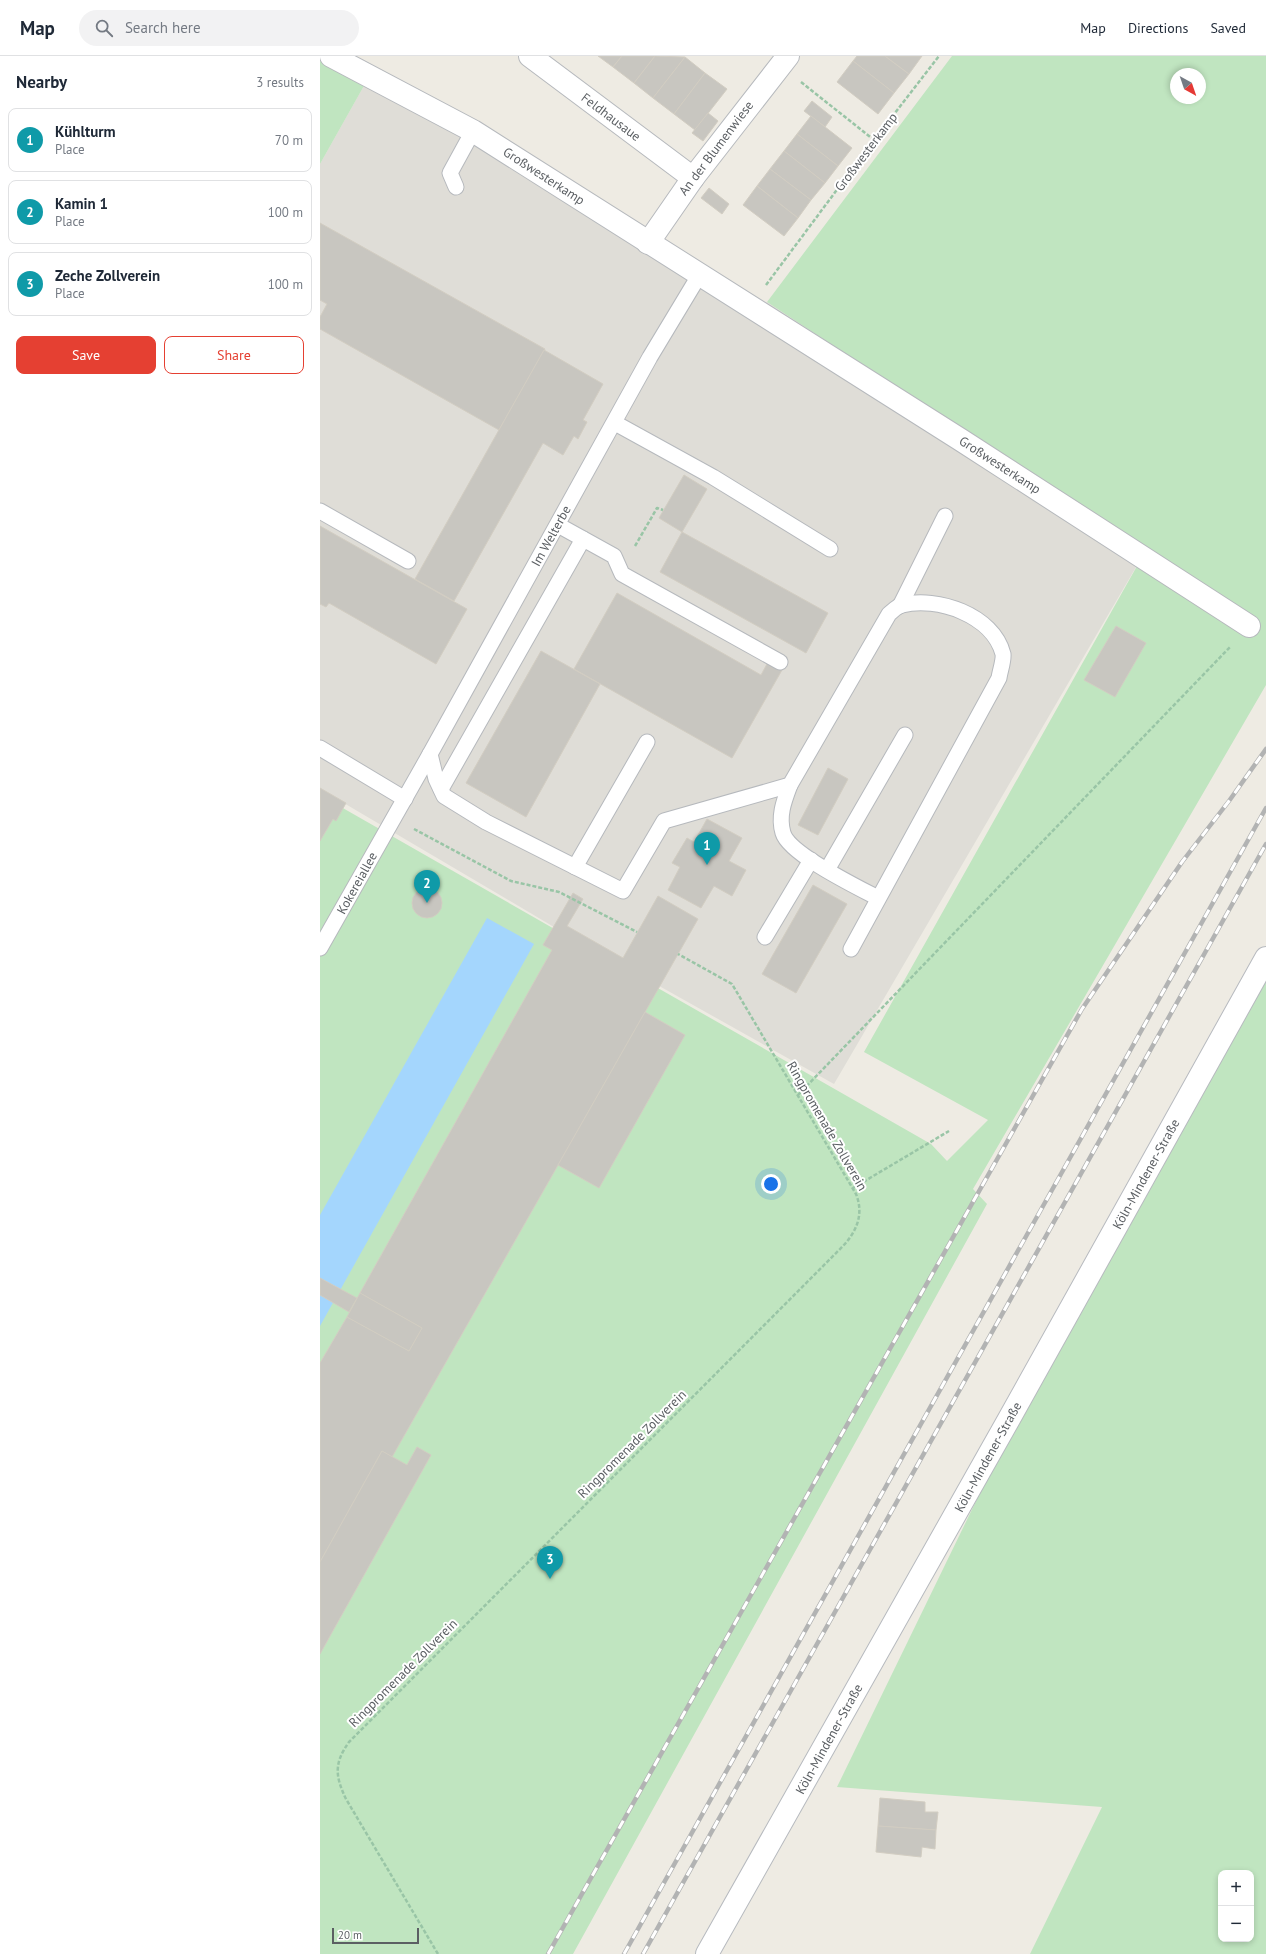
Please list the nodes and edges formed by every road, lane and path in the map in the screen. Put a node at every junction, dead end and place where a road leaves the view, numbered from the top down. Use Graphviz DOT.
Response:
graph roads {
  1 [pos="331,56"];
  2 [pos="530,56"];
  3 [pos="939,56"];
  4 [pos="784,61"];
  5 [pos="473,131"];
  6 [pos="874,140"];
  7 [pos="693,178"];
  8 [pos="456,187"];
  9 [pos="648,243"];
  10 [pos="700,274"];
  11 [pos="750,307"];
  12 [pos="615,423"];
  13 [pos="663,510"];
  14 [pos="320,512"];
  15 [pos="945,516"];
  16 [pos="558,525"];
  17 [pos="583,539"];
  18 [pos="830,549"];
  19 [pos="616,560"];
  20 [pos="408,561"];
  21 [pos="900,606"];
  22 [pos="1249,626"];
  23 [pos="780,662"];
  24 [pos="905,735"];
  25 [pos="648,742"];
  26 [pos="320,748"];
  27 [pos="430,754"];
  28 [pos="790,785"];
  29 [pos="441,789"];
  30 [pos="405,799"];
  31 [pos="393,818"];
  32 [pos="811,860"];
  33 [pos="575,867"];
  34 [pos="827,870"];
  35 [pos="878,898"];
  36 [pos="638,932"];
  37 [pos="765,937"];
  38 [pos="320,948"];
  39 [pos="851,949"];
  40 [pos="678,954"];
  41 [pos="1266,958"];
  42 [pos="798,1095"];
  43 [pos="949,1131"];
  44 [pos="853,1188"];
  45 [pos="438,1954"];
  46 [pos="707,1954"];
  1 -- 5 [label="street, Großwesterkamp"];
  2 -- 7 [label="street, Feldhausaue"];
  3 -- 6 [label="path, Großwesterkamp"];
  4 -- 6 [label="path"];
  4 -- 7 [label="street, An der Blumenwiese"];
  5 -- 8 [label="lane"];
  5 -- 9 [label="street, Großwesterkamp"];
  6 -- 11 [label="path, Großwesterkamp"];
  7 -- 9 [label="street, An der Blumenwiese"];
  9 -- 10 [label="street, Großwesterkamp"];
  10 -- 11 [label="street, Großwesterkamp"];
  10 -- 12 [label="lane, Im Welterbe"];
  11 -- 22 [label="street, Großwesterkamp"];
  12 -- 16 [label="lane, Im Welterbe"];
  12 -- 18 [label="lane"];
  13 -- 19 [label="path"];
  14 -- 20 [label="lane"];
  15 -- 21 [label="lane"];
  16 -- 17 [label="lane"];
  16 -- 27 [label="lane, Im Welterbe"];
  17 -- 19 [label="lane"];
  17 -- 29 [label="lane"];
  19 -- 23 [label="lane"];
  21 -- 28 [label="lane"];
  21 -- 35 [label="lane"];
  22 -- 42 [label="path"];
  24 -- 34 [label="lane"];
  25 -- 33 [label="lane"];
  26 -- 30 [label="lane"];
  27 -- 29 [label="lane"];
  27 -- 30 [label="lane, Im Welterbe"];
  28 -- 32 [label="lane"];
  28 -- 33 [label="lane"];
  29 -- 33 [label="lane"];
  30 -- 31 [label="lane, Im Welterbe"];
  31 -- 36 [label="path"];
  31 -- 38 [label="lane, Kokereiallee"];
  32 -- 34 [label="lane"];
  32 -- 37 [label="lane"];
  34 -- 35 [label="lane"];
  35 -- 39 [label="lane"];
  40 -- 42 [label="path, Ringpromenade Zollverein"];
  41 -- 46 [label="street, Köln-Mindener-Straße"];
  42 -- 44 [label="path, Ringpromenade Zollverein"];
  43 -- 44 [label="path"];
  44 -- 45 [label="path, Ringpromenade Zollverein"];
}
